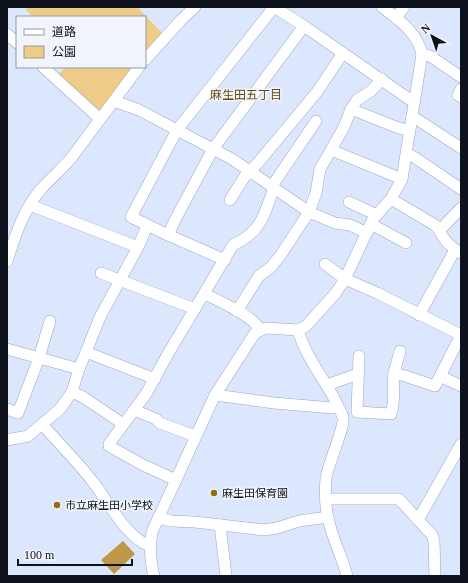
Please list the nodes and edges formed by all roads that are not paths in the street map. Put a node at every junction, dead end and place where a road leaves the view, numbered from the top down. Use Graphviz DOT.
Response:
graph roads {
  1 [pos="195,7"];
  2 [pos="274,7"];
  3 [pos="382,7"];
  4 [pos="404,7"];
  5 [pos="396,18"];
  6 [pos="304,26"];
  7 [pos="7,34"];
  8 [pos="16,42"];
  9 [pos="343,54"];
  10 [pos="422,54"];
  11 [pos="146,59"];
  12 [pos="44,68"];
  13 [pos="138,68"];
  14 [pos="461,77"];
  15 [pos="382,79"];
  16 [pos="461,89"];
  17 [pos="461,97"];
  18 [pos="114,100"];
  19 [pos="414,100"];
  20 [pos="351,109"];
  21 [pos="412,116"];
  22 [pos="100,119"];
  23 [pos="316,121"];
  24 [pos="177,130"];
  25 [pos="410,131"];
  26 [pos="461,148"];
  27 [pos="213,149"];
  28 [pos="331,150"];
  29 [pos="407,154"];
  30 [pos="249,171"];
  31 [pos="402,179"];
  32 [pos="273,187"];
  33 [pos="461,189"];
  34 [pos="391,199"];
  35 [pos="230,200"];
  36 [pos="349,202"];
  37 [pos="30,205"];
  38 [pos="461,208"];
  39 [pos="309,212"];
  40 [pos="371,224"];
  41 [pos="147,226"];
  42 [pos="440,230"];
  43 [pos="168,235"];
  44 [pos="406,243"];
  45 [pos="138,247"];
  46 [pos="458,251"];
  47 [pos="225,260"];
  48 [pos="7,261"];
  49 [pos="325,264"];
  50 [pos="101,273"];
  51 [pos="345,279"];
  52 [pos="121,280"];
  53 [pos="205,294"];
  54 [pos="195,309"];
  55 [pos="237,310"];
  56 [pos="419,315"];
  57 [pos="50,321"];
  58 [pos="260,330"];
  59 [pos="298,330"];
  60 [pos="7,349"];
  61 [pos="400,351"];
  62 [pos="86,352"];
  63 [pos="359,356"];
  64 [pos="39,358"];
  65 [pos="79,369"];
  66 [pos="394,373"];
  67 [pos="358,374"];
  68 [pos="440,376"];
  69 [pos="155,379"];
  70 [pos="327,386"];
  71 [pos="461,386"];
  72 [pos="72,392"];
  73 [pos="215,395"];
  74 [pos="338,406"];
  75 [pos="7,409"];
  76 [pos="134,410"];
  77 [pos="42,424"];
  78 [pos="123,424"];
  79 [pos="195,436"];
  80 [pos="7,440"];
  81 [pos="461,444"];
  82 [pos="176,480"];
  83 [pos="326,499"];
  84 [pos="328,517"];
  85 [pos="158,518"];
  86 [pos="418,520"];
  87 [pos="220,525"];
  88 [pos="150,546"];
  89 [pos="154,576"];
  90 [pos="226,576"];
  91 [pos="347,576"];
  92 [pos="435,576"];
  1 -- 11 [label="street"];
  2 -- 6 [label="street"];
  2 -- 24 [label="street"];
  3 -- 5 [label="street"];
  4 -- 5 [label="street"];
  5 -- 10 [label="street"];
  6 -- 9 [label="street"];
  6 -- 27 [label="street"];
  7 -- 8 [label="street"];
  9 -- 15 [label="street"];
  9 -- 30 [label="street"];
  10 -- 14 [label="street"];
  10 -- 19 [label="street"];
  12 -- 22 [label="street"];
  13 -- 18 [label="street"];
  15 -- 19 [label="street"];
  15 -- 20 [label="street"];
  16 -- 17 [label="street"];
  18 -- 22 [label="street"];
  18 -- 24 [label="street"];
  19 -- 21 [label="street"];
  20 -- 25 [label="street"];
  20 -- 28 [label="street"];
  21 -- 25 [label="street"];
  21 -- 26 [label="street"];
  22 -- 37 [label="street"];
  23 -- 32 [label="street"];
  24 -- 27 [label="street"];
  24 -- 41 [label="street"];
  25 -- 29 [label="street"];
  27 -- 30 [label="street"];
  27 -- 43 [label="street"];
  28 -- 31 [label="street"];
  28 -- 39 [label="street"];
  29 -- 31 [label="street"];
  29 -- 33 [label="street"];
  30 -- 32 [label="street"];
  30 -- 35 [label="street"];
  31 -- 34 [label="street"];
  32 -- 39 [label="street"];
  32 -- 47 [label="street"];
  34 -- 40 [label="street"];
  34 -- 42 [label="street"];
  36 -- 40 [label="street"];
  37 -- 45 [label="street"];
  37 -- 48 [label="street"];
  38 -- 42 [label="street"];
  39 -- 40 [label="street"];
  39 -- 55 [label="street"];
  40 -- 44 [label="street"];
  40 -- 51 [label="street"];
  41 -- 43 [label="street"];
  41 -- 45 [label="street"];
  42 -- 46 [label="street"];
  43 -- 47 [label="street"];
  45 -- 52 [label="street"];
  46 -- 56 [label="street"];
  47 -- 53 [label="street"];
  49 -- 51 [label="street"];
  50 -- 52 [label="street"];
  51 -- 56 [label="street"];
  51 -- 59 [label="street"];
  52 -- 54 [label="street"];
  52 -- 62 [label="street"];
  53 -- 54 [label="street"];
  53 -- 55 [label="street"];
  54 -- 69 [label="street"];
  55 -- 58 [label="street"];
  56 -- 68 [label="street"];
  57 -- 64 [label="street"];
  58 -- 59 [label="street"];
  58 -- 73 [label="street"];
  59 -- 70 [label="street"];
  60 -- 64 [label="street"];
  61 -- 66 [label="street"];
  62 -- 65 [label="street"];
  62 -- 69 [label="street"];
  63 -- 67 [label="street"];
  64 -- 65 [label="street"];
  64 -- 75 [label="street"];
  65 -- 72 [label="street"];
  66 -- 67 [label="street"];
  66 -- 68 [label="street"];
  67 -- 70 [label="street"];
  68 -- 71 [label="street"];
  69 -- 76 [label="street"];
  70 -- 74 [label="street"];
  72 -- 77 [label="street"];
  72 -- 78 [label="street"];
  73 -- 74 [label="street"];
  73 -- 79 [label="street"];
  74 -- 83 [label="street"];
  76 -- 78 [label="street"];
  76 -- 79 [label="street"];
  77 -- 80 [label="street"];
  77 -- 88 [label="street"];
  78 -- 82 [label="street"];
  79 -- 82 [label="street"];
  81 -- 86 [label="street"];
  82 -- 85 [label="street"];
  83 -- 84 [label="street"];
  83 -- 86 [label="street"];
  84 -- 87 [label="street"];
  84 -- 91 [label="street"];
  85 -- 87 [label="street"];
  85 -- 88 [label="street"];
  86 -- 92 [label="street"];
  87 -- 90 [label="street"];
  88 -- 89 [label="street"];
}
